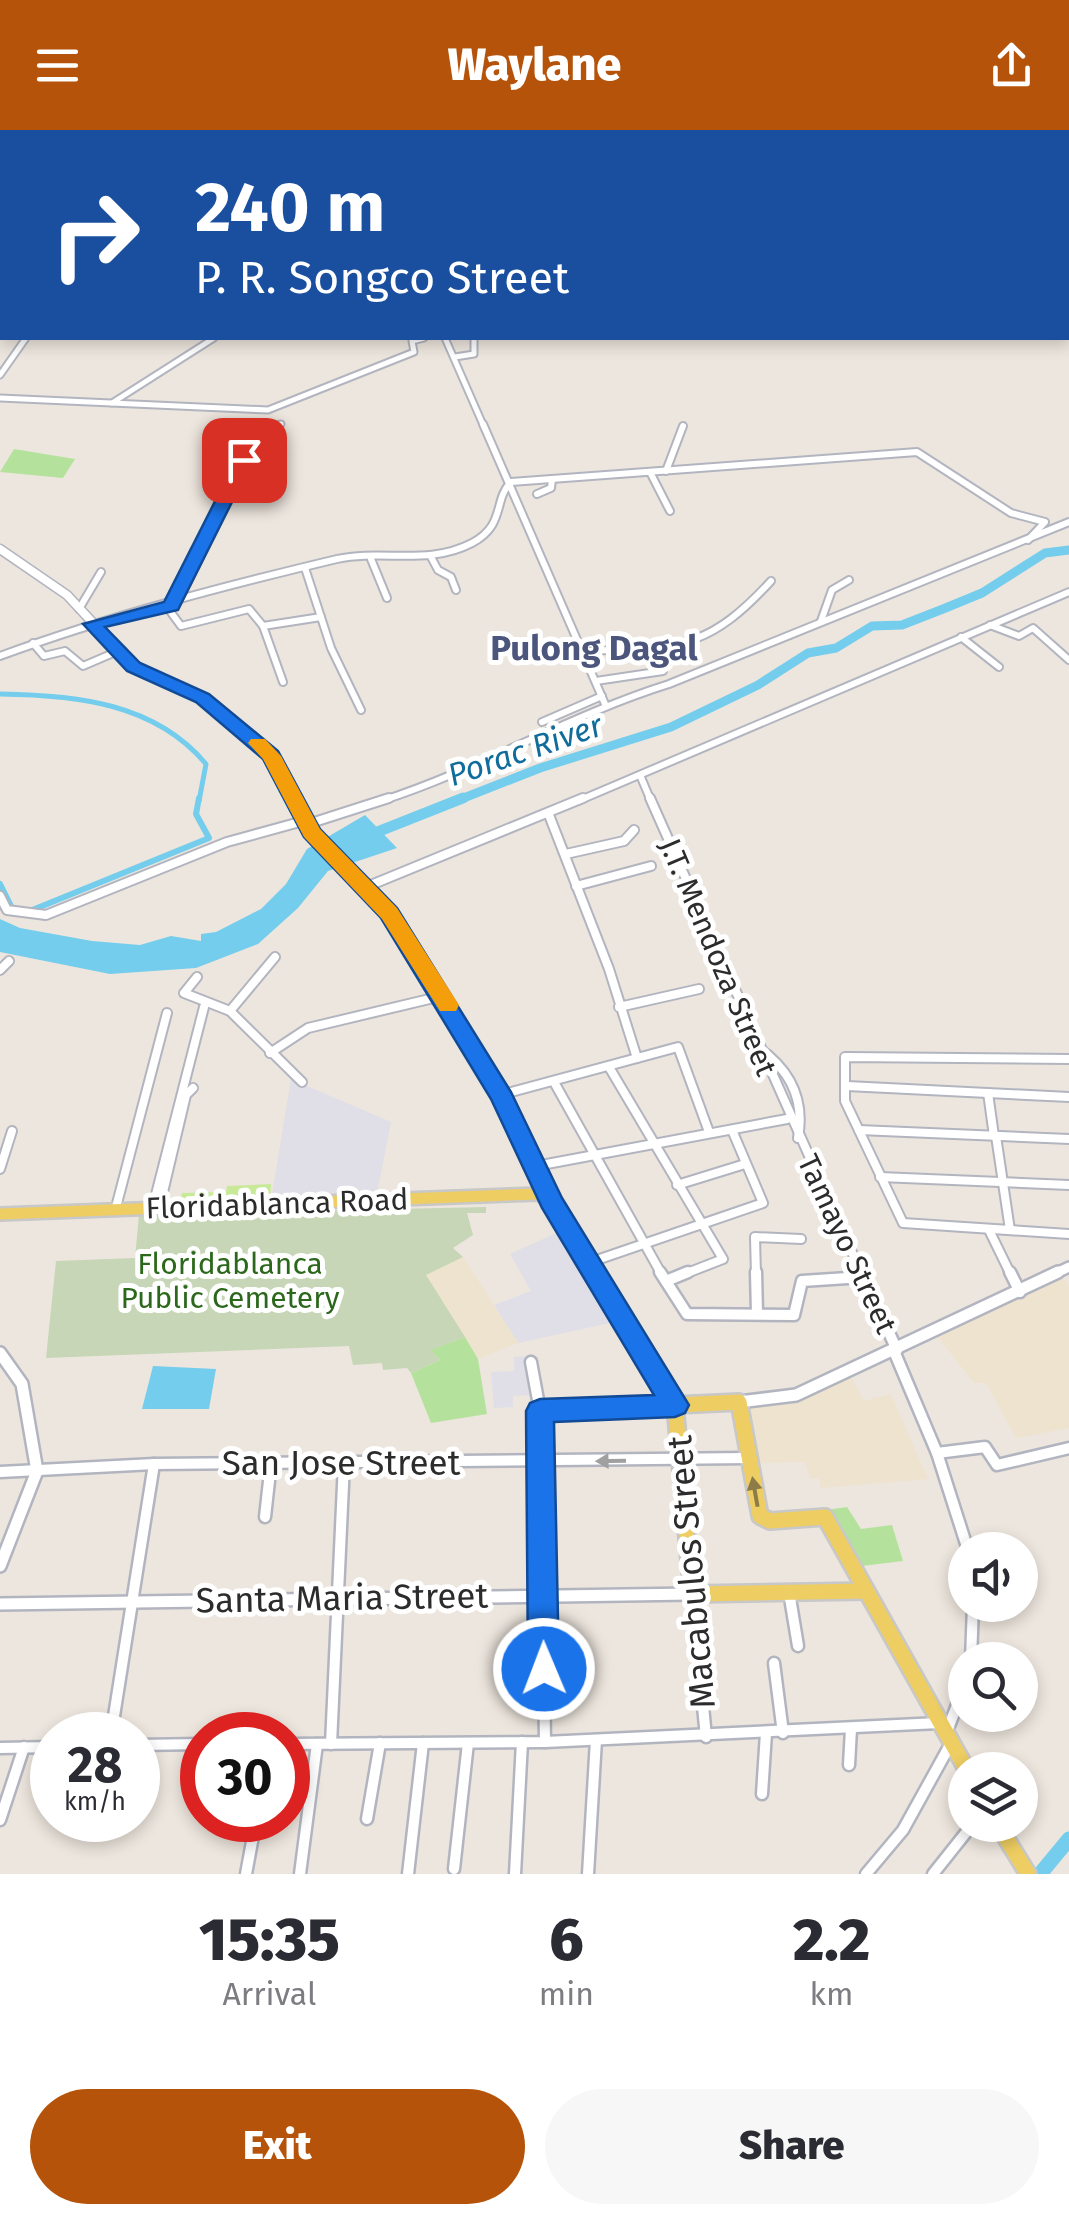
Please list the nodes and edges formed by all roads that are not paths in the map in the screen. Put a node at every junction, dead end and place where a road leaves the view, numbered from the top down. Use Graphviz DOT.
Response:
graph roads {
  1 [pos="25,340"];
  2 [pos="211,340"];
  3 [pos="416,340"];
  4 [pos="446,340"];
  5 [pos="474,340"];
  6 [pos="456,357"];
  7 [pos="0,375"];
  8 [pos="0,398"];
  9 [pos="112,403"];
  10 [pos="281,424"];
  11 [pos="683,426"];
  12 [pos="715,454"];
  13 [pos="709,468"];
  14 [pos="666,471"];
  15 [pos="650,472"];
  16 [pos="552,479"];
  17 [pos="511,482"];
  18 [pos="537,494"];
  19 [pos="670,511"];
  20 [pos="1069,522"];
  21 [pos="1028,540"];
  22 [pos="0,549"];
  23 [pos="431,556"];
  24 [pos="371,559"];
  25 [pos="305,568"];
  26 [pos="101,572"];
  27 [pos="849,580"];
  28 [pos="771,581"];
  29 [pos="456,590"];
  30 [pos="1069,592"];
  31 [pos="387,598"];
  32 [pos="169,606"];
  33 [pos="79,609"];
  34 [pos="321,616"];
  35 [pos="92,624"];
  36 [pos="818,624"];
  37 [pos="990,625"];
  38 [pos="263,626"];
  39 [pos="960,637"];
  40 [pos="33,643"];
  41 [pos="118,651"];
  42 [pos="583,651"];
  43 [pos="0,656"];
  44 [pos="1069,660"];
  45 [pos="999,667"];
  46 [pos="663,671"];
  47 [pos="596,681"];
  48 [pos="283,682"];
  49 [pos="604,700"];
  50 [pos="361,710"];
  51 [pos="542,722"];
  52 [pos="640,775"];
  53 [pos="549,815"];
  54 [pos="307,822"];
  55 [pos="634,830"];
  56 [pos="566,854"];
  57 [pos="652,866"];
  58 [pos="366,886"];
  59 [pos="576,886"];
  60 [pos="0,896"];
  61 [pos="275,958"];
  62 [pos="9,961"];
  63 [pos="0,970"];
  64 [pos="197,977"];
  65 [pos="699,990"];
  66 [pos="442,996"];
  67 [pos="204,1007"];
  68 [pos="619,1007"];
  69 [pos="167,1012"];
  70 [pos="230,1012"];
  71 [pos="758,1048"];
  72 [pos="270,1053"];
  73 [pos="636,1058"];
  74 [pos="1069,1059"];
  75 [pos="609,1067"];
  76 [pos="302,1082"];
  77 [pos="554,1082"];
  78 [pos="847,1086"];
  79 [pos="193,1088"];
  80 [pos="988,1093"];
  81 [pos="500,1095"];
  82 [pos="1069,1097"];
  83 [pos="787,1119"];
  84 [pos="732,1130"];
  85 [pos="859,1130"];
  86 [pos="12,1131"];
  87 [pos="709,1132"];
  88 [pos="995,1136"];
  89 [pos="798,1138"];
  90 [pos="1069,1139"];
  91 [pos="652,1144"];
  92 [pos="592,1156"];
  93 [pos="745,1164"];
  94 [pos="536,1166"];
  95 [pos="0,1169"];
  96 [pos="880,1177"];
  97 [pos="1002,1182"];
  98 [pos="677,1185"];
  99 [pos="1069,1185"];
  100 [pos="551,1201"];
  101 [pos="156,1210"];
  102 [pos="115,1211"];
  103 [pos="0,1214"];
  104 [pos="700,1225"];
  105 [pos="989,1230"];
  106 [pos="1010,1230"];
  107 [pos="1069,1234"];
  108 [pos="801,1239"];
  109 [pos="641,1243"];
  110 [pos="588,1262"];
  111 [pos="1069,1267"];
  112 [pos="863,1277"];
  113 [pos="666,1282"];
  114 [pos="1020,1292"];
  115 [pos="757,1314"];
  116 [pos="895,1351"];
  117 [pos="0,1353"];
  118 [pos="531,1362"];
  119 [pos="739,1402"];
  120 [pos="675,1405"];
  121 [pos="540,1411"];
  122 [pos="1069,1448"];
  123 [pos="937,1453"];
  124 [pos="749,1458"];
  125 [pos="682,1460"];
  126 [pos="541,1462"];
  127 [pos="271,1463"];
  128 [pos="344,1463"];
  129 [pos="154,1464"];
  130 [pos="37,1470"];
  131 [pos="0,1472"];
  132 [pos="266,1517"];
  133 [pos="962,1532"];
  134 [pos="0,1566"];
  135 [pos="865,1591"];
  136 [pos="789,1592"];
  137 [pos="692,1594"];
  138 [pos="542,1596"];
  139 [pos="340,1598"];
  140 [pos="135,1600"];
  141 [pos="0,1604"];
  142 [pos="798,1646"];
  143 [pos="774,1663"];
  144 [pos="115,1712"];
  145 [pos="851,1729"];
  146 [pos="766,1733"];
  147 [pos="783,1733"];
  148 [pos="706,1737"];
  149 [pos="596,1740"];
  150 [pos="522,1742"];
  151 [pos="546,1742"];
  152 [pos="380,1743"];
  153 [pos="423,1743"];
  154 [pos="468,1743"];
  155 [pos="310,1744"];
  156 [pos="317,1744"];
  157 [pos="330,1744"];
  158 [pos="24,1747"];
  159 [pos="30,1747"];
  160 [pos="953,1747"];
  161 [pos="0,1748"];
  162 [pos="849,1765"];
  163 [pos="762,1794"];
  164 [pos="0,1820"];
  165 [pos="367,1820"];
  166 [pos="252,1842"];
  167 [pos="958,1842"];
  168 [pos="1009,1842"];
  169 [pos="454,1869"];
  170 [pos="1026,1870"];
  171 [pos="246,1874"];
  172 [pos="300,1874"];
  173 [pos="408,1874"];
  174 [pos="515,1874"];
  175 [pos="588,1874"];
  176 [pos="866,1874"];
  177 [pos="933,1874"];
  1 -- 7 [label="street"];
  2 -- 9 [label="street"];
  3 -- 9 [label="street"];
  4 -- 6 [label="street"];
  5 -- 6 [label="street"];
  6 -- 17 [label="street"];
  8 -- 9 [label="street"];
  10 -- 32 [label="street"];
  11 -- 14 [label="street"];
  12 -- 13 [label="street"];
  13 -- 14 [label="street"];
  13 -- 21 [label="street"];
  14 -- 15 [label="street"];
  15 -- 16 [label="street"];
  15 -- 19 [label="street"];
  16 -- 17 [label="street"];
  16 -- 18 [label="street"];
  17 -- 23 [label="street"];
  17 -- 42 [label="street"];
  20 -- 21 [label="street"];
  21 -- 36 [label="street"];
  22 -- 33 [label="street"];
  23 -- 24 [label="street"];
  23 -- 29 [label="street"];
  24 -- 25 [label="street"];
  24 -- 31 [label="street"];
  25 -- 32 [label="street"];
  25 -- 34 [label="street"];
  26 -- 33 [label="street"];
  27 -- 36 [label="street"];
  28 -- 42 [label="street"];
  30 -- 37 [label="street"];
  32 -- 35 [label="street"];
  32 -- 38 [label="street"];
  33 -- 35 [label="street"];
  34 -- 38 [label="street"];
  34 -- 50 [label="street"];
  35 -- 40 [label="street"];
  35 -- 41 [label="street"];
  36 -- 49 [label="street"];
  37 -- 39 [label="street"];
  37 -- 44 [label="street"];
  38 -- 48 [label="street"];
  39 -- 45 [label="street"];
  39 -- 52 [label="street"];
  40 -- 41 [label="street"];
  40 -- 43 [label="street"];
  41 -- 54 [label="street"];
  42 -- 47 [label="street"];
  46 -- 47 [label="street"];
  47 -- 49 [label="street"];
  49 -- 51 [label="street"];
  49 -- 54 [label="street"];
  52 -- 53 [label="street"];
  52 -- 71 [label="street, J.T. Mendoza Street"];
  53 -- 56 [label="street"];
  53 -- 58 [label="street"];
  54 -- 58 [label="street"];
  54 -- 60 [label="street"];
  55 -- 56 [label="street"];
  56 -- 59 [label="street"];
  57 -- 59 [label="street"];
  58 -- 66 [label="street"];
  59 -- 68 [label="street"];
  61 -- 70 [label="street"];
  62 -- 63 [label="street"];
  64 -- 70 [label="street"];
  65 -- 68 [label="street"];
  66 -- 72 [label="street"];
  66 -- 81 [label="street"];
  67 -- 101 [label="street"];
  68 -- 73 [label="street"];
  69 -- 102 [label="street"];
  70 -- 72 [label="street"];
  71 -- 83 [label="street, J.T. Mendoza Street"];
  71 -- 89 [label="street"];
  72 -- 76 [label="street"];
  73 -- 75 [label="street"];
  73 -- 87 [label="street"];
  74 -- 78 [label="street"];
  75 -- 77 [label="street"];
  75 -- 91 [label="street"];
  77 -- 81 [label="street"];
  77 -- 92 [label="street"];
  78 -- 80 [label="street"];
  78 -- 85 [label="street"];
  79 -- 101 [label="street"];
  80 -- 82 [label="street"];
  80 -- 88 [label="street"];
  81 -- 94 [label="street"];
  83 -- 84 [label="street"];
  83 -- 89 [label="street, J.T. Mendoza Street"];
  84 -- 87 [label="street"];
  84 -- 93 [label="street"];
  85 -- 88 [label="street"];
  85 -- 96 [label="street"];
  86 -- 95 [label="street"];
  87 -- 91 [label="street"];
  88 -- 90 [label="street"];
  88 -- 97 [label="street"];
  89 -- 112 [label="street, Tamayo Street"];
  91 -- 92 [label="street"];
  91 -- 98 [label="street"];
  92 -- 94 [label="street"];
  92 -- 109 [label="street"];
  93 -- 98 [label="street"];
  93 -- 104 [label="street"];
  94 -- 100 [label="street"];
  96 -- 97 [label="street"];
  96 -- 105 [label="street"];
  97 -- 99 [label="street"];
  97 -- 106 [label="street"];
  98 -- 104 [label="street"];
  100 -- 101 [label="main road, Floridablanca Road"];
  100 -- 110 [label="main road, Macabulos Street"];
  101 -- 102 [label="main road, Floridablanca Road"];
  102 -- 103 [label="main road, Floridablanca Road"];
  104 -- 109 [label="street"];
  104 -- 113 [label="street"];
  105 -- 106 [label="street"];
  105 -- 114 [label="street"];
  106 -- 107 [label="street"];
  108 -- 115 [label="street"];
  109 -- 110 [label="street"];
  109 -- 113 [label="street"];
  110 -- 120 [label="main road, Macabulos Street"];
  111 -- 114 [label="street"];
  112 -- 115 [label="street"];
  112 -- 116 [label="street, Tamayo Street"];
  113 -- 115 [label="street"];
  114 -- 116 [label="street"];
  116 -- 119 [label="street"];
  116 -- 123 [label="street, Tamayo Street"];
  117 -- 130 [label="street"];
  118 -- 121 [label="street"];
  119 -- 120 [label="main road"];
  119 -- 124 [label="main road"];
  120 -- 121 [label="street"];
  120 -- 125 [label="main road, Macabulos Street"];
  121 -- 126 [label="street"];
  122 -- 123 [label="street"];
  123 -- 133 [label="street, Tamayo Street"];
  124 -- 125 [label="street, San Jose Street"];
  135 -- 124 [label="main road, one-way"];
  125 -- 126 [label="street, San Jose Street, one-way"];
  125 -- 137 [label="main road, Macabulos Street"];
  126 -- 128 [label="street, San Jose Street"];
  126 -- 138 [label="street"];
  127 -- 128 [label="street, San Jose Street"];
  127 -- 129 [label="street, San Jose Street"];
  127 -- 132 [label="street"];
  128 -- 139 [label="street"];
  129 -- 130 [label="street, San Jose Street"];
  129 -- 140 [label="street"];
  130 -- 131 [label="street, San Jose Street"];
  130 -- 134 [label="street"];
  135 -- 136 [label="main road, Santa Maria Street"];
  135 -- 160 [label="main road"];
  136 -- 137 [label="main road, Santa Maria Street"];
  136 -- 142 [label="street"];
  137 -- 138 [label="street, Santa Maria Street"];
  137 -- 148 [label="street, Macabulos Street"];
  138 -- 139 [label="street, Santa Maria Street"];
  138 -- 151 [label="street"];
  139 -- 140 [label="street, Santa Maria Street"];
  139 -- 157 [label="street"];
  140 -- 141 [label="street, Santa Maria Street"];
  140 -- 144 [label="street"];
  143 -- 147 [label="street"];
  145 -- 147 [label="street"];
  145 -- 160 [label="street"];
  145 -- 162 [label="street"];
  146 -- 147 [label="street"];
  146 -- 148 [label="street"];
  146 -- 163 [label="street"];
  148 -- 149 [label="street"];
  149 -- 151 [label="street"];
  149 -- 175 [label="street"];
  150 -- 151 [label="street"];
  150 -- 154 [label="street"];
  150 -- 174 [label="street"];
  152 -- 153 [label="street"];
  152 -- 157 [label="street"];
  152 -- 165 [label="street"];
  153 -- 154 [label="street"];
  153 -- 173 [label="street"];
  154 -- 169 [label="street"];
  155 -- 156 [label="street"];
  156 -- 157 [label="street"];
  156 -- 172 [label="street"];
  158 -- 159 [label="street"];
  158 -- 161 [label="street"];
  158 -- 164 [label="street"];
  160 -- 176 [label="street"];
  166 -- 171 [label="street"];
  167 -- 177 [label="street"];
  168 -- 170 [label="main road"];
}
